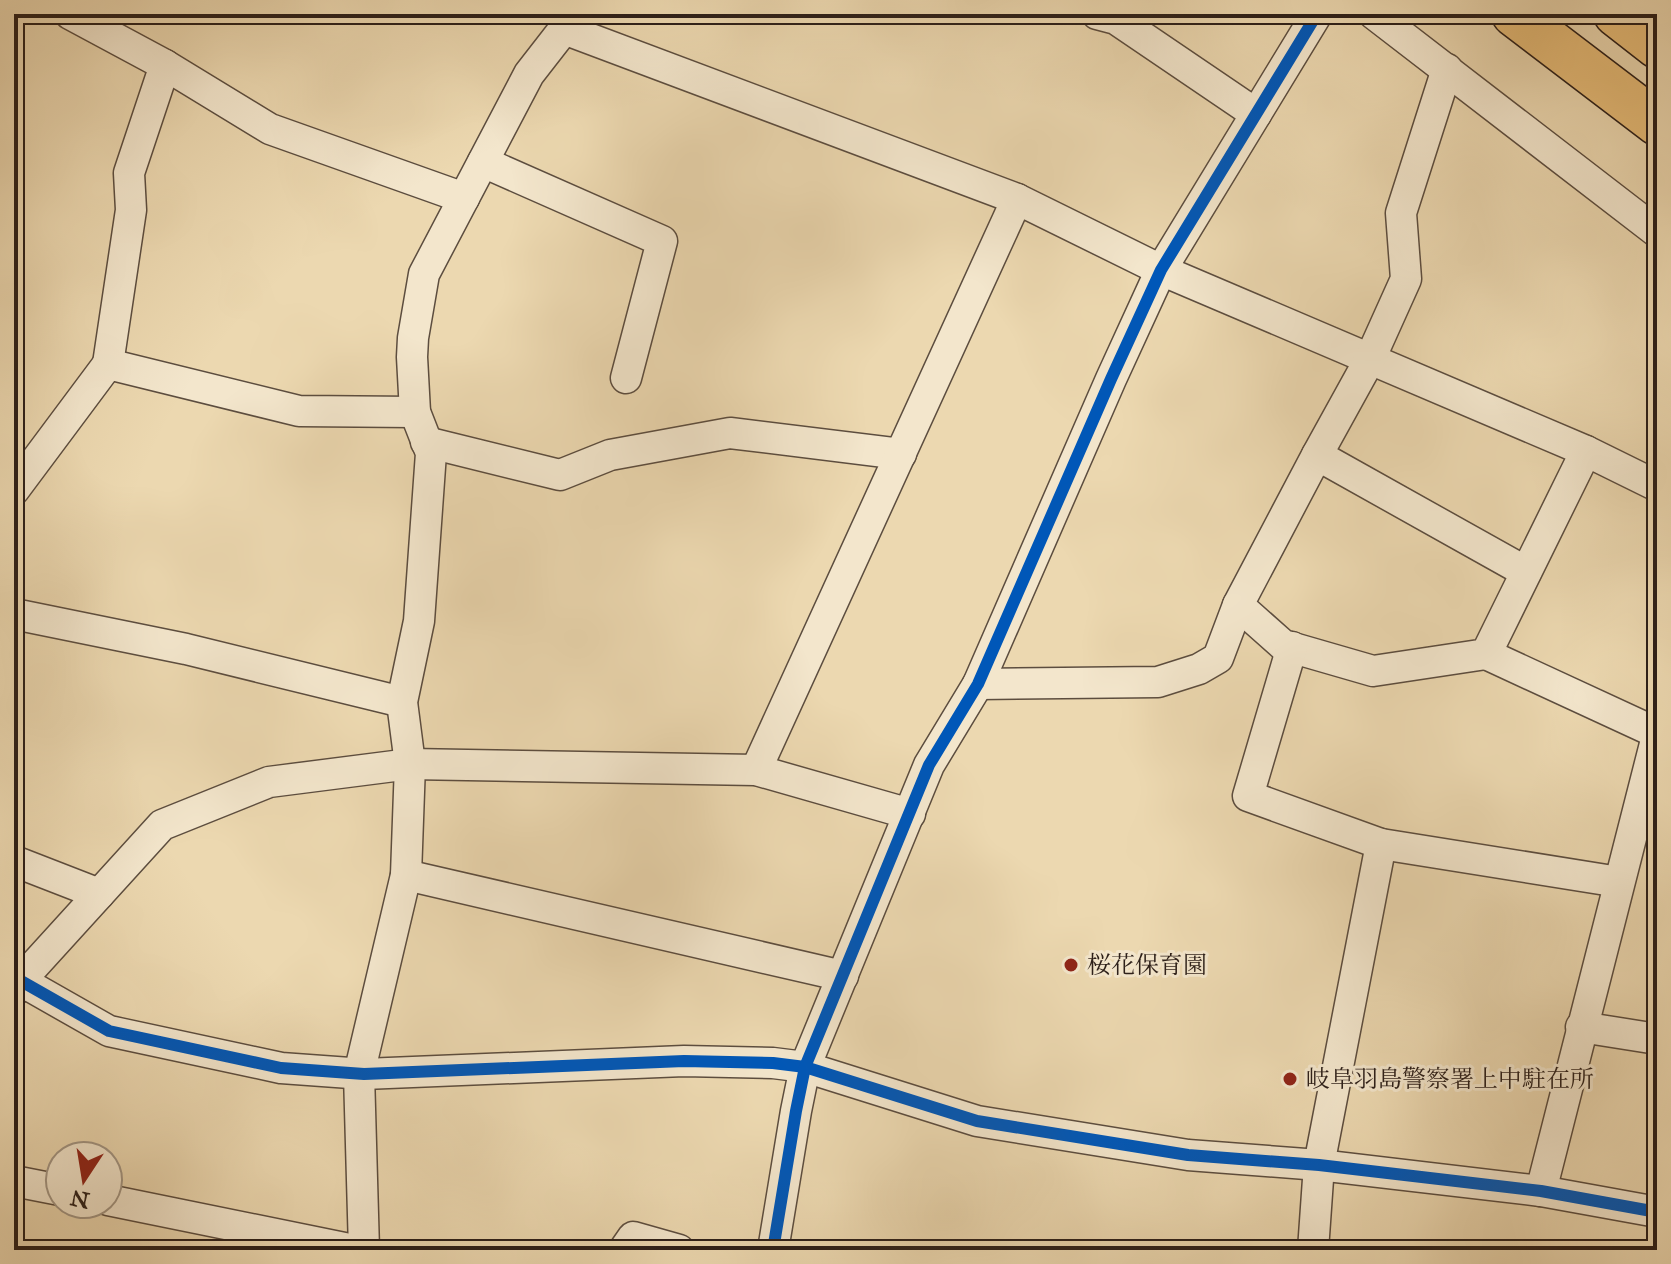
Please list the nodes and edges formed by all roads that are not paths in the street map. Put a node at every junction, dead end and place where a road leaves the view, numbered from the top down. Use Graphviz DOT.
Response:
graph roads {
  1 [pos="70,14"];
  2 [pos="1097,14"];
  3 [pos="1317,14"];
  4 [pos="1374,14"];
  5 [pos="1514,14"];
  6 [pos="1616,14"];
  7 [pos="565,21"];
  8 [pos="1657,46"];
  9 [pos="165,65"];
  10 [pos="1447,69"];
  11 [pos="1256,114"];
  12 [pos="1657,123"];
  13 [pos="483,162"];
  14 [pos="464,198"];
  15 [pos="1017,199"];
  16 [pos="1657,232"];
  17 [pos="1161,270"];
  18 [pos="1370,359"];
  19 [pos="108,364"];
  20 [pos="626,378"];
  21 [pos="415,412"];
  22 [pos="426,442"];
  23 [pos="1586,451"];
  24 [pos="901,454"];
  25 [pos="1317,455"];
  26 [pos="1657,486"];
  27 [pos="14,490"];
  28 [pos="1526,572"];
  29 [pos="1238,605"];
  30 [pos="14,614"];
  31 [pos="1292,647"];
  32 [pos="1486,654"];
  33 [pos="978,684"];
  34 [pos="402,702"];
  35 [pos="1657,734"];
  36 [pos="410,764"];
  37 [pos="756,770"];
  38 [pos="910,814"];
  39 [pos="1381,844"];
  40 [pos="14,861"];
  41 [pos="406,875"];
  42 [pos="1619,882"];
  43 [pos="99,894"];
  44 [pos="843,976"];
  45 [pos="16,983"];
  46 [pos="1581,1027"];
  47 [pos="1657,1039"];
  48 [pos="805,1067"];
  49 [pos="359,1074"];
  50 [pos="1319,1165"];
  51 [pos="14,1181"];
  52 [pos="44,1187"];
  53 [pos="1541,1191"];
  54 [pos="124,1203"];
  55 [pos="1657,1212"];
  56 [pos="354,1250"];
  57 [pos="364,1250"];
  58 [pos="624,1250"];
  59 [pos="679,1250"];
  60 [pos="773,1250"];
  61 [pos="1313,1250"];
  1 -- 9 [label="street"];
  2 -- 11 [label="street"];
  3 -- 11 [label="street"];
  4 -- 10 [label="street"];
  5 -- 12 [label="highway"];
  6 -- 8 [label="highway"];
  7 -- 13 [label="street"];
  7 -- 15 [label="street"];
  9 -- 14 [label="street"];
  9 -- 19 [label="street"];
  10 -- 16 [label="street"];
  10 -- 18 [label="street"];
  11 -- 17 [label="street"];
  13 -- 14 [label="street"];
  13 -- 20 [label="street"];
  14 -- 21 [label="street"];
  15 -- 17 [label="street"];
  15 -- 24 [label="street"];
  17 -- 18 [label="street"];
  17 -- 33 [label="street"];
  18 -- 23 [label="street"];
  18 -- 25 [label="street"];
  19 -- 21 [label="street"];
  19 -- 27 [label="street"];
  21 -- 22 [label="street"];
  22 -- 24 [label="street"];
  22 -- 34 [label="street"];
  23 -- 26 [label="street"];
  23 -- 28 [label="street"];
  24 -- 37 [label="street"];
  25 -- 28 [label="street"];
  25 -- 29 [label="street"];
  28 -- 32 [label="street"];
  29 -- 31 [label="street"];
  29 -- 33 [label="street"];
  30 -- 34 [label="street"];
  31 -- 32 [label="street"];
  31 -- 39 [label="street"];
  32 -- 35 [label="street"];
  33 -- 38 [label="street"];
  34 -- 36 [label="street"];
  35 -- 42 [label="street"];
  36 -- 37 [label="street"];
  36 -- 41 [label="street"];
  36 -- 43 [label="street"];
  37 -- 38 [label="street"];
  38 -- 44 [label="street"];
  39 -- 42 [label="street"];
  39 -- 50 [label="street"];
  40 -- 43 [label="street"];
  41 -- 44 [label="street"];
  41 -- 49 [label="street"];
  42 -- 46 [label="street"];
  43 -- 45 [label="street"];
  44 -- 48 [label="street"];
  45 -- 49 [label="street"];
  46 -- 47 [label="street"];
  46 -- 53 [label="street"];
  48 -- 49 [label="street"];
  48 -- 50 [label="street"];
  48 -- 60 [label="street"];
  49 -- 57 [label="street"];
  50 -- 53 [label="street"];
  50 -- 61 [label="street"];
  51 -- 52 [label="street"];
  53 -- 55 [label="street"];
  54 -- 56 [label="street"];
  58 -- 59 [label="street"];
}
